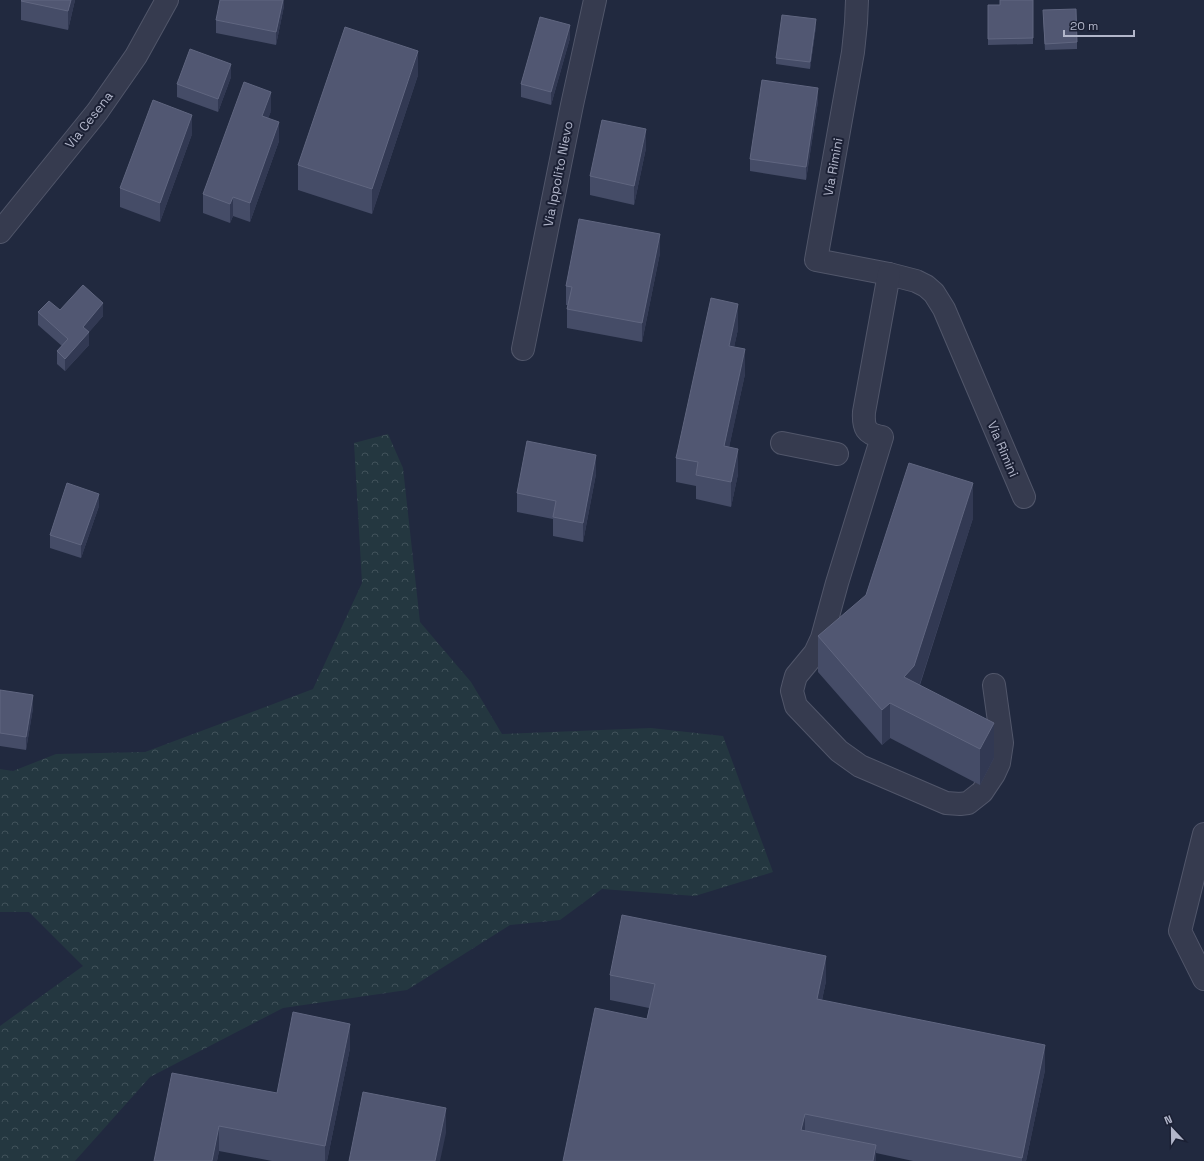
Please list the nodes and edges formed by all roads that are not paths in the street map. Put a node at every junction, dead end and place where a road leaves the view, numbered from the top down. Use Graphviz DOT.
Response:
graph roads {
  1 [pos="168,0"];
  2 [pos="595,0"];
  3 [pos="857,0"];
  4 [pos="0,232"];
  5 [pos="889,274"];
  6 [pos="523,349"];
  7 [pos="782,443"];
  8 [pos="837,454"];
  9 [pos="1024,497"];
  10 [pos="994,685"];
  11 [pos="1204,834"];
  12 [pos="1204,979"];
  1 -- 4 [label="street, Via Cesena"];
  2 -- 6 [label="street, Via Ippolito Nievo"];
  3 -- 5 [label="street, Via Rimini"];
  5 -- 9 [label="street, Via Rimini"];
  5 -- 10 [label="street"];
  7 -- 8 [label="street"];
  11 -- 12 [label="street"];
}
